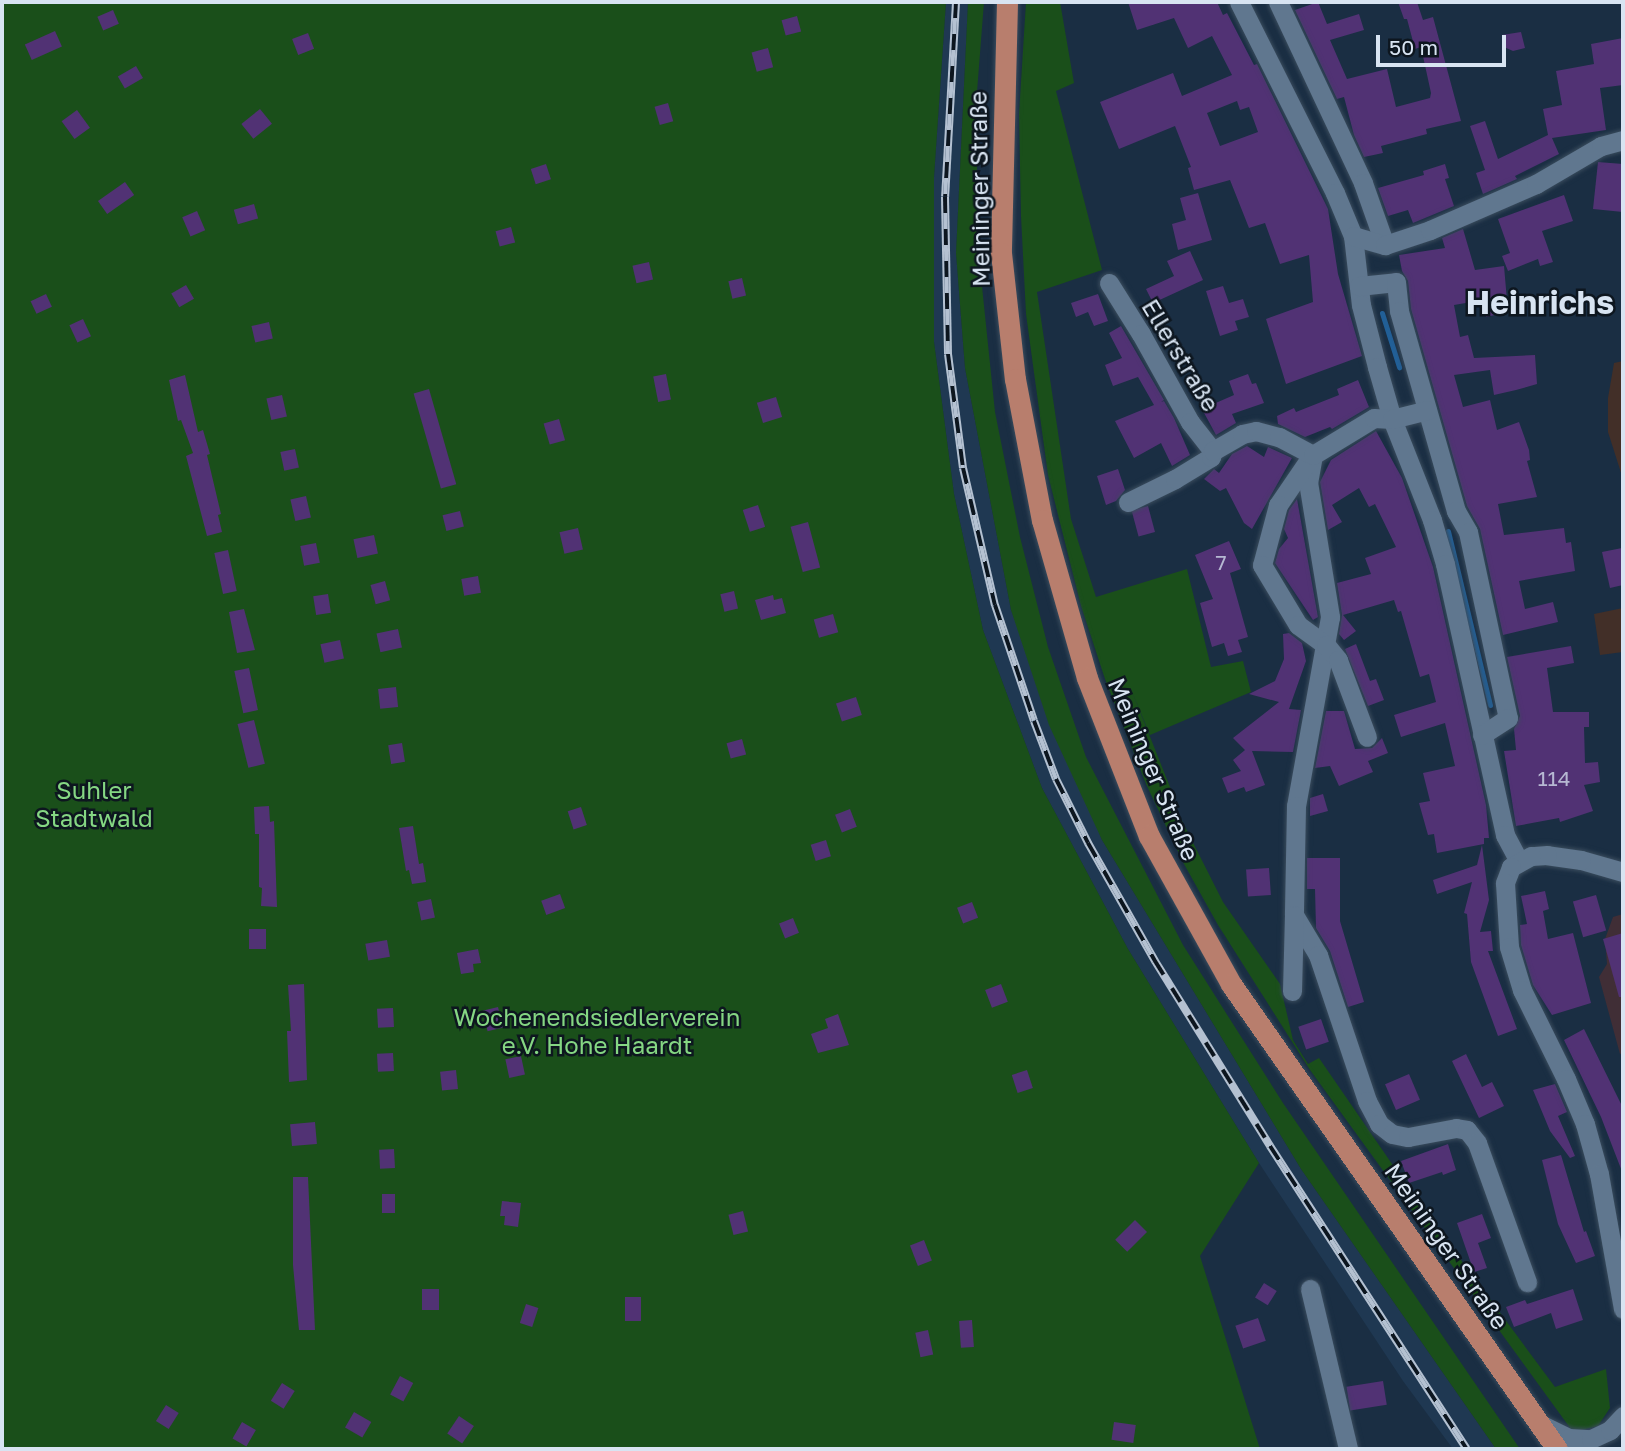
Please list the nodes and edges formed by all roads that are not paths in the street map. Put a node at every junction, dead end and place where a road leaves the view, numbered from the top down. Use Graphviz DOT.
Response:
graph roads {
  1 [pos="1007,2"];
  2 [pos="1239,2"];
  3 [pos="1278,2"];
  4 [pos="1623,140"];
  5 [pos="1353,236"];
  6 [pos="1385,245"];
  7 [pos="1109,284"];
  8 [pos="1359,286"];
  9 [pos="1427,410"];
  10 [pos="1392,419"];
  11 [pos="1213,450"];
  12 [pos="1313,455"];
  13 [pos="1128,502"];
  14 [pos="1455,512"];
  15 [pos="1432,520"];
  16 [pos="1471,617"];
  17 [pos="1326,645"];
  18 [pos="1482,735"];
  19 [pos="1367,737"];
  20 [pos="1519,860"];
  21 [pos="1623,872"];
  22 [pos="1294,915"];
  23 [pos="1292,991"];
  24 [pos="1527,1282"];
  25 [pos="1310,1289"];
  26 [pos="1623,1309"];
  27 [pos="1623,1416"];
  28 [pos="1540,1424"];
  29 [pos="1348,1449"];
  30 [pos="1557,1449"];
  1 -- 28 [label="main road, Meininger Straße"];
  2 -- 5 [label="street"];
  3 -- 6 [label="street"];
  4 -- 6 [label="street"];
  5 -- 6 [label="street"];
  5 -- 8 [label="street"];
  7 -- 11 [label="street, Ellerstraße"];
  8 -- 9 [label="street"];
  8 -- 10 [label="street"];
  9 -- 10 [label="street"];
  9 -- 14 [label="street"];
  10 -- 12 [label="street"];
  10 -- 15 [label="street"];
  11 -- 12 [label="street"];
  11 -- 13 [label="street"];
  12 -- 17 [label="street"];
  12 -- 17 [label="street"];
  14 -- 15 [label="street"];
  14 -- 16 [label="street"];
  15 -- 16 [label="street"];
  16 -- 18 [label="street"];
  16 -- 18 [label="street"];
  17 -- 19 [label="street"];
  17 -- 22 [label="street"];
  18 -- 20 [label="street"];
  20 -- 21 [label="street"];
  20 -- 26 [label="street"];
  22 -- 23 [label="street"];
  22 -- 24 [label="street"];
  25 -- 29 [label="street"];
  27 -- 28 [label="street"];
  28 -- 30 [label="main road, Meininger Straße"];
}
